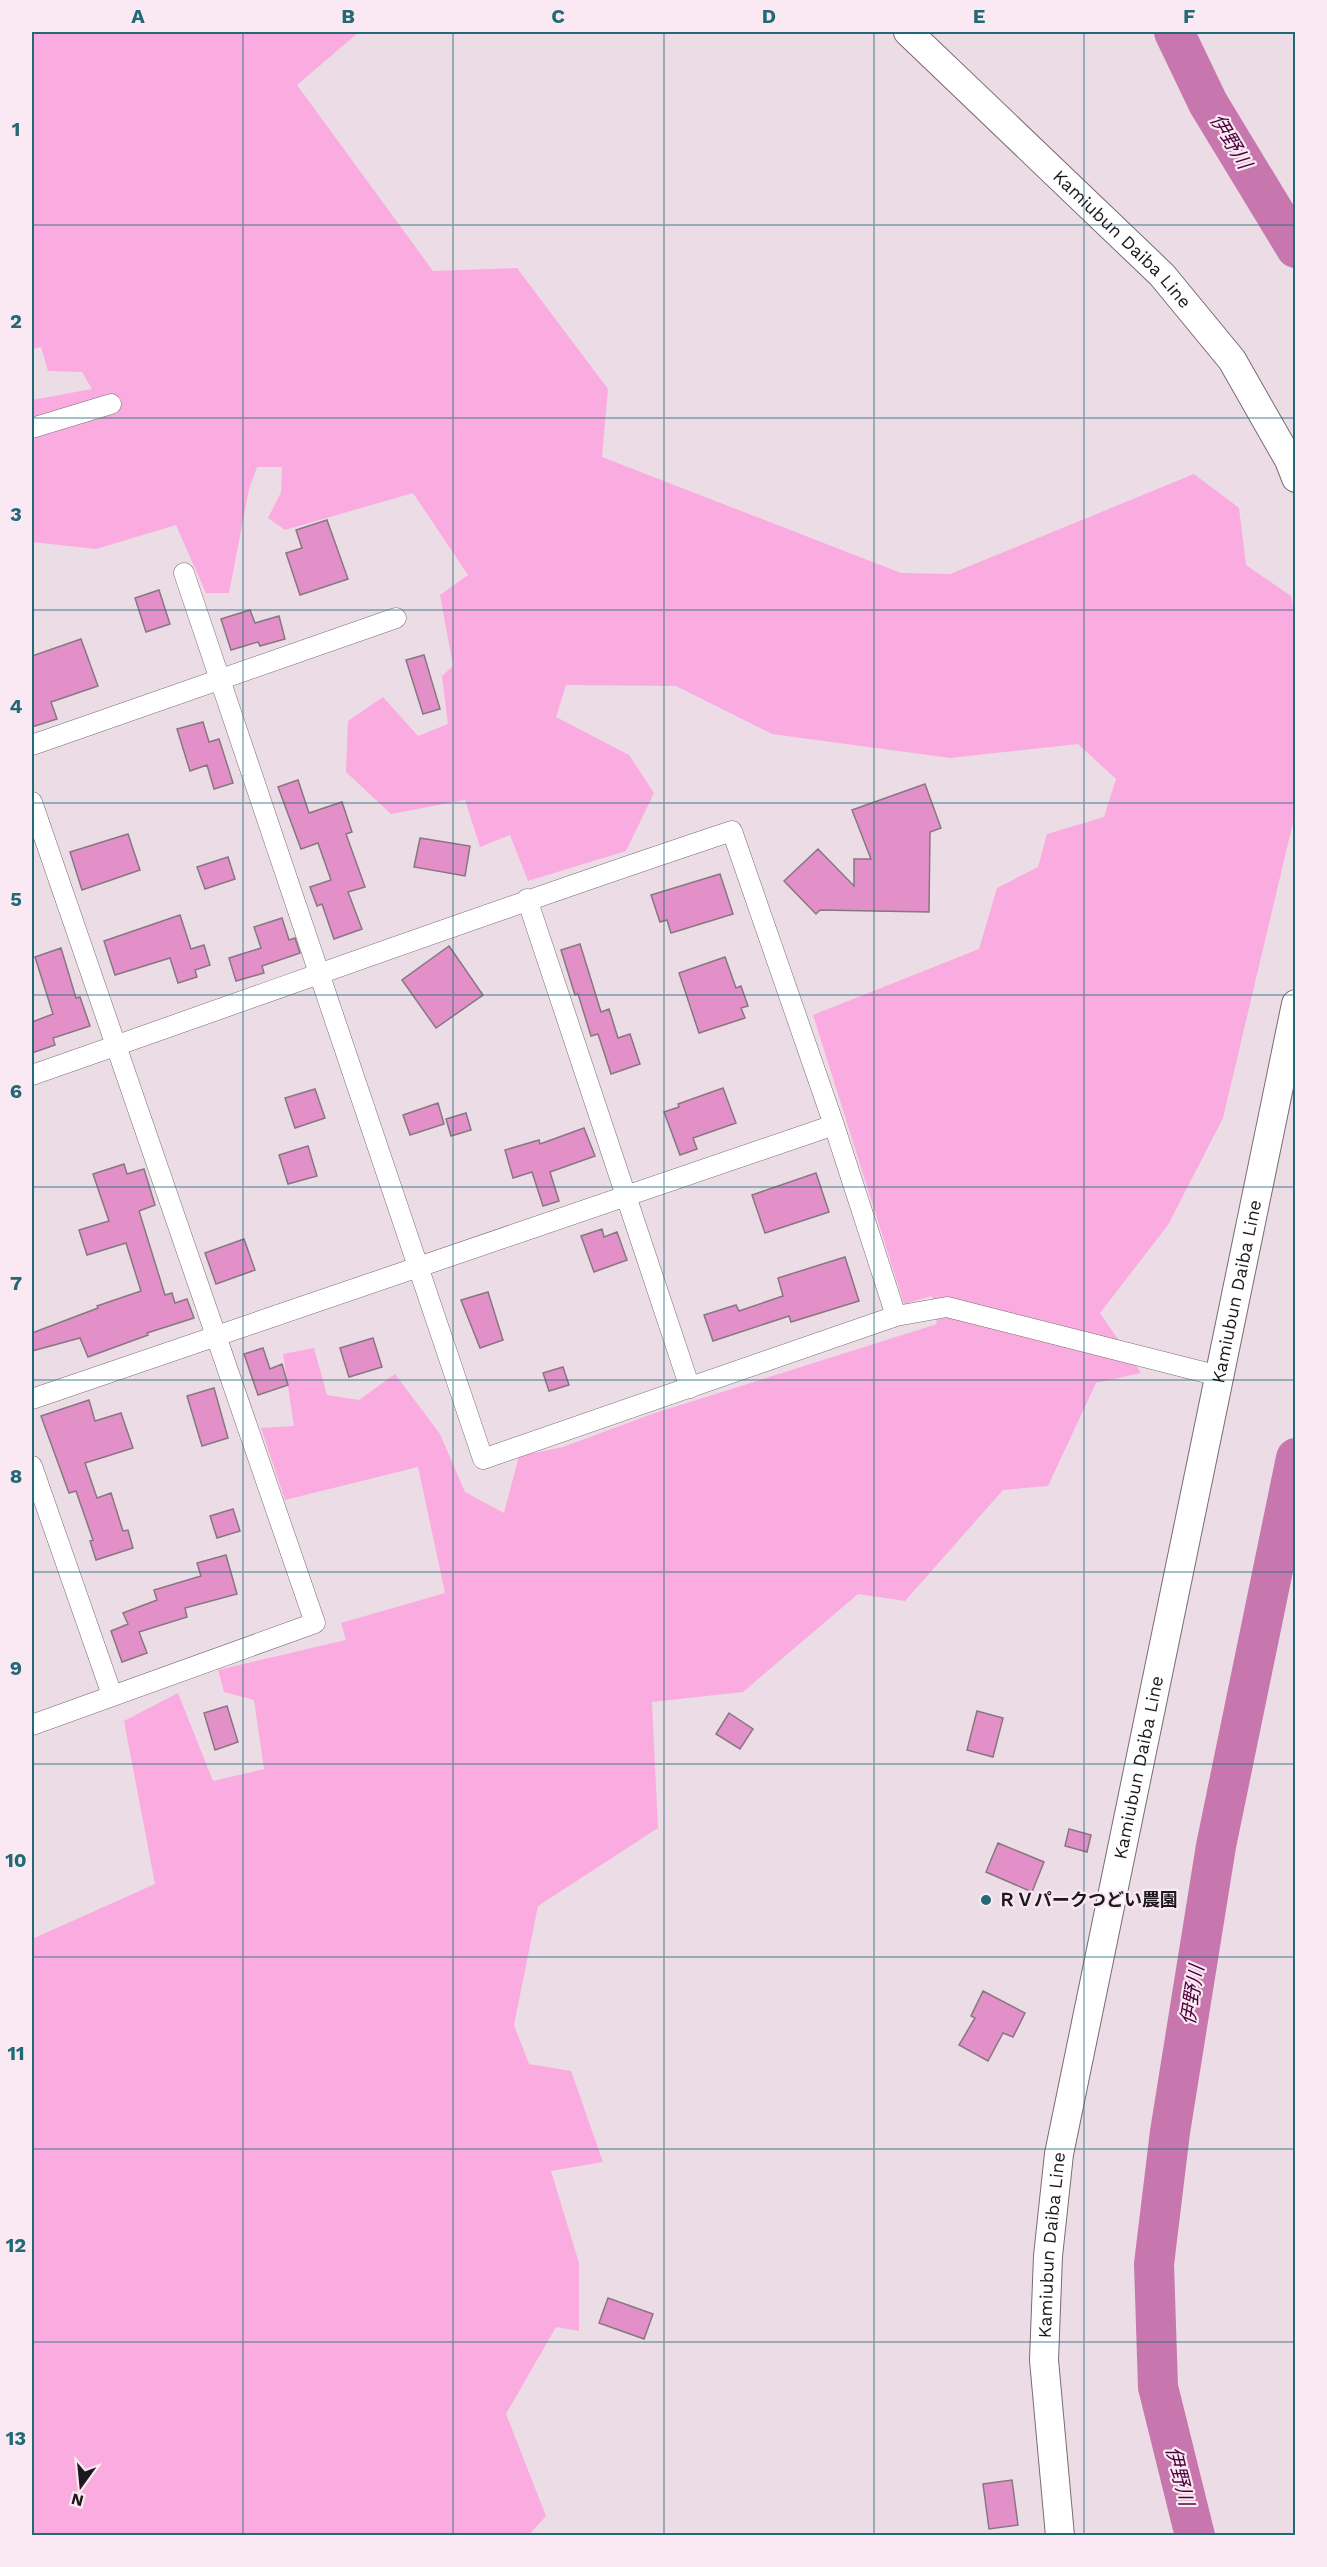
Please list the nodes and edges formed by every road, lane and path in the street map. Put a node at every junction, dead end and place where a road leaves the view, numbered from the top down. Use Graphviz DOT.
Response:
graph roads {
  1 [pos="908,32"];
  2 [pos="111,404"];
  3 [pos="32,428"];
  4 [pos="1296,478"];
  5 [pos="184,573"];
  6 [pos="396,618"];
  7 [pos="220,679"];
  8 [pos="32,745"];
  9 [pos="32,802"];
  10 [pos="527,899"];
  11 [pos="319,975"];
  12 [pos="1296,1004"];
  13 [pos="114,1046"];
  14 [pos="32,1075"];
  15 [pos="834,1125"];
  16 [pos="625,1197"];
  17 [pos="419,1266"];
  18 [pos="896,1316"];
  19 [pos="216,1336"];
  20 [pos="1219,1376"];
  21 [pos="690,1388"];
  22 [pos="32,1399"];
  23 [pos="32,1466"];
  24 [pos="112,1695"];
  25 [pos="32,1725"];
  26 [pos="1060,2535"];
  1 -- 4 [label="main road, Kamiubun Daiba Line"];
  2 -- 3 [label="street"];
  5 -- 7 [label="street"];
  6 -- 7 [label="street"];
  7 -- 8 [label="street"];
  7 -- 11 [label="street"];
  9 -- 13 [label="street"];
  10 -- 11 [label="street"];
  10 -- 15 [label="street"];
  10 -- 16 [label="street"];
  11 -- 13 [label="street"];
  11 -- 17 [label="street"];
  12 -- 20 [label="main road, Kamiubun Daiba Line"];
  13 -- 14 [label="street"];
  13 -- 19 [label="street"];
  15 -- 16 [label="street"];
  15 -- 18 [label="street"];
  16 -- 17 [label="street"];
  16 -- 21 [label="street"];
  17 -- 19 [label="street"];
  17 -- 21 [label="street"];
  18 -- 20 [label="street"];
  18 -- 21 [label="street"];
  19 -- 22 [label="street"];
  19 -- 24 [label="street"];
  20 -- 26 [label="main road, Kamiubun Daiba Line"];
  23 -- 24 [label="street"];
  24 -- 25 [label="street"];
}
